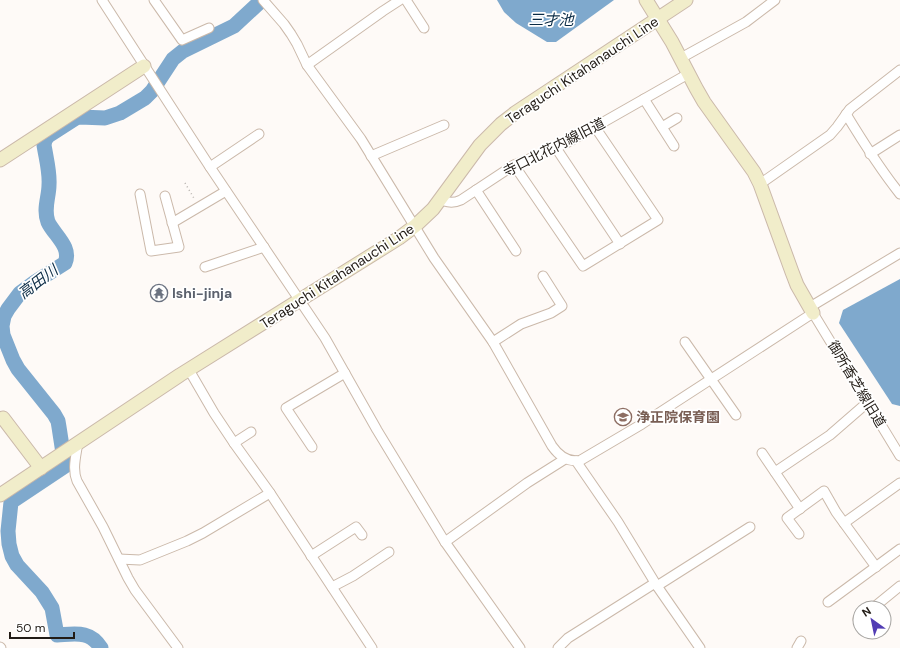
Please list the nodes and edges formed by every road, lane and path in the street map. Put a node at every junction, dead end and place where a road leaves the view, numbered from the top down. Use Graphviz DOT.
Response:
graph roads {
  1 [pos="102,0"];
  2 [pos="154,0"];
  3 [pos="400,0"];
  4 [pos="406,0"];
  5 [pos="646,0"];
  6 [pos="686,0"];
  7 [pos="775,0"];
  8 [pos="264,2"];
  9 [pos="658,19"];
  10 [pos="209,28"];
  11 [pos="424,28"];
  12 [pos="681,58"];
  13 [pos="307,65"];
  14 [pos="144,66"];
  15 [pos="900,70"];
  16 [pos="688,74"];
  17 [pos="644,99"];
  18 [pos="846,114"];
  19 [pos="677,118"];
  20 [pos="444,125"];
  21 [pos="595,127"];
  22 [pos="662,127"];
  23 [pos="259,134"];
  24 [pos="900,135"];
  25 [pos="674,146"];
  26 [pos="556,148"];
  27 [pos="870,154"];
  28 [pos="371,156"];
  29 [pos="0,160"];
  30 [pos="514,165"];
  31 [pos="210,167"];
  32 [pos="185,183"];
  33 [pos="760,184"];
  34 [pos="476,190"];
  35 [pos="226,191"];
  36 [pos="140,194"];
  37 [pos="900,194"];
  38 [pos="165,196"];
  39 [pos="440,200"];
  40 [pos="199,207"];
  41 [pos="172,223"];
  42 [pos="415,226"];
  43 [pos="620,244"];
  44 [pos="264,247"];
  45 [pos="516,251"];
  46 [pos="900,253"];
  47 [pos="205,267"];
  48 [pos="543,276"];
  49 [pos="300,300"];
  50 [pos="812,310"];
  51 [pos="493,342"];
  52 [pos="685,342"];
  53 [pos="190,370"];
  54 [pos="345,373"];
  55 [pos="711,380"];
  56 [pos="868,402"];
  57 [pos="736,415"];
  58 [pos="1,420"];
  59 [pos="251,432"];
  60 [pos="234,443"];
  61 [pos="312,447"];
  62 [pos="68,449"];
  63 [pos="762,453"];
  64 [pos="900,456"];
  65 [pos="566,458"];
  66 [pos="576,461"];
  67 [pos="41,468"];
  68 [pos="775,472"];
  69 [pos="900,482"];
  70 [pos="270,493"];
  71 [pos="0,495"];
  72 [pos="800,508"];
  73 [pos="844,523"];
  74 [pos="750,527"];
  75 [pos="799,534"];
  76 [pos="362,535"];
  77 [pos="445,542"];
  78 [pos="900,549"];
  79 [pos="389,552"];
  80 [pos="311,556"];
  81 [pos="119,559"];
  82 [pos="876,567"];
  83 [pos="656,585"];
  84 [pos="900,586"];
  85 [pos="332,587"];
  86 [pos="882,600"];
  87 [pos="828,602"];
  88 [pos="178,648"];
  89 [pos="372,648"];
  90 [pos="520,648"];
  91 [pos="558,648"];
  92 [pos="700,648"];
  1 -- 14 [label="street"];
  2 -- 10 [label="street"];
  3 -- 13 [label="street"];
  4 -- 11 [label="street"];
  5 -- 9 [label="main road"];
  6 -- 9 [label="main road, Teraguchi Kitahanauchi Line"];
  7 -- 12 [label="street"];
  8 -- 13 [label="street"];
  9 -- 12 [label="main road"];
  9 -- 39 [label="main road, Teraguchi Kitahanauchi Line"];
  12 -- 16 [label="main road"];
  13 -- 28 [label="street"];
  14 -- 29 [label="main road"];
  14 -- 31 [label="street"];
  15 -- 18 [label="street"];
  16 -- 17 [label="street, 寺口北花内線旧道"];
  16 -- 33 [label="main road"];
  17 -- 21 [label="street, 寺口北花内線旧道"];
  17 -- 22 [label="street"];
  18 -- 27 [label="street"];
  18 -- 33 [label="street"];
  19 -- 22 [label="street"];
  20 -- 28 [label="street"];
  21 -- 26 [label="street, 寺口北花内線旧道"];
  21 -- 43 [label="street"];
  22 -- 25 [label="street"];
  23 -- 31 [label="street"];
  24 -- 27 [label="street"];
  26 -- 30 [label="street, 寺口北花内線旧道"];
  26 -- 43 [label="street"];
  27 -- 37 [label="street"];
  28 -- 42 [label="street"];
  30 -- 34 [label="street, 寺口北花内線旧道"];
  30 -- 43 [label="street"];
  31 -- 35 [label="street"];
  32 -- 40 [label="path"];
  33 -- 50 [label="main road"];
  34 -- 39 [label="street, 寺口北花内線旧道"];
  34 -- 45 [label="street"];
  35 -- 40 [label="street"];
  35 -- 44 [label="street"];
  36 -- 41 [label="street"];
  38 -- 41 [label="street"];
  39 -- 42 [label="main road, Teraguchi Kitahanauchi Line"];
  40 -- 41 [label="street"];
  42 -- 49 [label="main road, Teraguchi Kitahanauchi Line"];
  42 -- 51 [label="street"];
  44 -- 47 [label="street"];
  44 -- 49 [label="street"];
  46 -- 50 [label="street"];
  48 -- 51 [label="street"];
  49 -- 53 [label="main road, Teraguchi Kitahanauchi Line"];
  49 -- 54 [label="street"];
  50 -- 55 [label="street"];
  50 -- 56 [label="street, 御所香芝線旧道"];
  51 -- 65 [label="street"];
  52 -- 55 [label="street"];
  53 -- 60 [label="street"];
  53 -- 62 [label="main road, Teraguchi Kitahanauchi Line"];
  54 -- 61 [label="street"];
  54 -- 77 [label="street"];
  55 -- 57 [label="street"];
  55 -- 66 [label="street"];
  56 -- 64 [label="street, 御所香芝線旧道"];
  56 -- 68 [label="street"];
  58 -- 67 [label="main road"];
  59 -- 60 [label="street"];
  60 -- 70 [label="street"];
  62 -- 67 [label="main road, Teraguchi Kitahanauchi Line"];
  62 -- 81 [label="street"];
  63 -- 68 [label="street"];
  65 -- 66 [label="street"];
  65 -- 77 [label="street"];
  66 -- 83 [label="street"];
  67 -- 71 [label="main road, Teraguchi Kitahanauchi Line"];
  68 -- 72 [label="street"];
  69 -- 73 [label="street"];
  70 -- 80 [label="street"];
  70 -- 81 [label="street"];
  72 -- 73 [label="street"];
  72 -- 75 [label="street"];
  73 -- 82 [label="street"];
  74 -- 83 [label="street"];
  76 -- 80 [label="street"];
  77 -- 90 [label="street"];
  78 -- 82 [label="street"];
  79 -- 85 [label="street"];
  80 -- 85 [label="street"];
  81 -- 88 [label="street"];
  82 -- 87 [label="street"];
  83 -- 91 [label="street"];
  83 -- 92 [label="street"];
  84 -- 86 [label="street"];
  85 -- 89 [label="street"];
}
